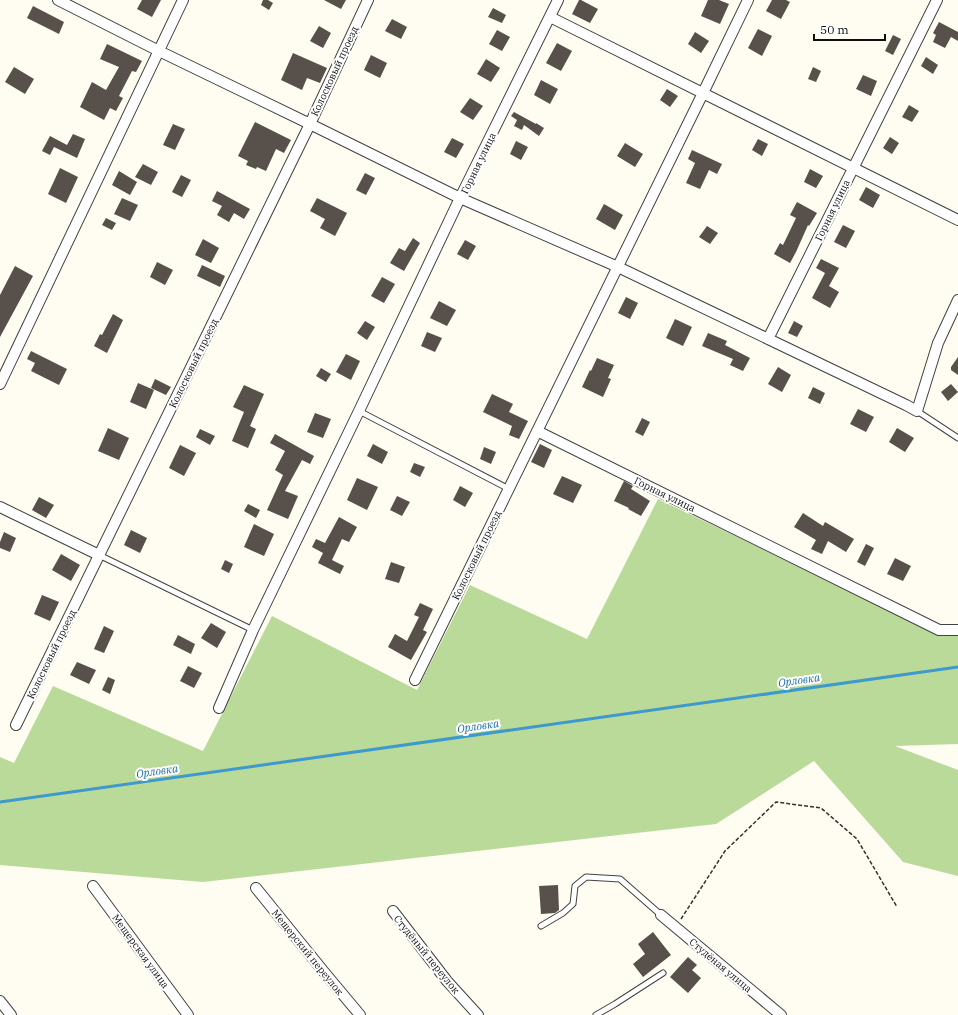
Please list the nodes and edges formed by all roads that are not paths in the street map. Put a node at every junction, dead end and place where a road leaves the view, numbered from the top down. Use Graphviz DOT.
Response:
graph roads {
  1 [pos="58,0"];
  2 [pos="183,0"];
  3 [pos="368,0"];
  4 [pos="558,0"];
  5 [pos="748,0"];
  6 [pos="937,0"];
  7 [pos="550,18"];
  8 [pos="159,51"];
  9 [pos="703,94"];
  10 [pos="310,124"];
  11 [pos="853,168"];
  12 [pos="460,198"];
  13 [pos="958,220"];
  14 [pos="618,267"];
  15 [pos="958,300"];
  16 [pos="768,339"];
  17 [pos="0,384"];
  18 [pos="359,411"];
  19 [pos="917,411"];
  20 [pos="537,431"];
  21 [pos="958,438"];
  22 [pos="509,489"];
  23 [pos="0,507"];
  24 [pos="99,555"];
  25 [pos="253,630"];
  26 [pos="958,630"];
  27 [pos="415,680"];
  28 [pos="219,708"];
  29 [pos="16,725"];
  30 [pos="93,886"];
  31 [pos="256,888"];
  32 [pos="393,911"];
  33 [pos="661,915"];
  34 [pos="541,926"];
  35 [pos="662,973"];
  36 [pos="0,1000"];
  37 [pos="10,1015"];
  38 [pos="188,1015"];
  39 [pos="360,1015"];
  40 [pos="478,1015"];
  41 [pos="596,1015"];
  42 [pos="781,1015"];
  1 -- 8 [label="street"];
  2 -- 8 [label="street"];
  3 -- 10 [label="street, Колосковый проезд"];
  4 -- 7 [label="street, Горная улица"];
  5 -- 9 [label="street"];
  6 -- 11 [label="street, Горная улица"];
  7 -- 9 [label="street, Горная улица"];
  7 -- 12 [label="street, Горная улица"];
  8 -- 10 [label="street"];
  8 -- 17 [label="street"];
  9 -- 11 [label="street, Горная улица"];
  9 -- 14 [label="street"];
  10 -- 12 [label="street"];
  10 -- 24 [label="street, Колосковый проезд"];
  11 -- 13 [label="street, Горная улица"];
  11 -- 16 [label="street, Горная улица"];
  12 -- 14 [label="street, Горная улица"];
  12 -- 18 [label="street"];
  14 -- 16 [label="street, Горная улица"];
  14 -- 20 [label="street"];
  15 -- 19 [label="street"];
  16 -- 19 [label="street, Горная улица"];
  18 -- 22 [label="lane"];
  18 -- 25 [label="street"];
  19 -- 21 [label="lane"];
  20 -- 22 [label="street, Колосковый проезд"];
  20 -- 26 [label="street, Горная улица"];
  22 -- 27 [label="street, Колосковый проезд"];
  23 -- 24 [label="street"];
  24 -- 25 [label="lane"];
  24 -- 29 [label="street, Колосковый проезд"];
  25 -- 28 [label="street"];
  30 -- 38 [label="street, Мещерская улица"];
  31 -- 39 [label="street, Мещерский переулок"];
  32 -- 40 [label="street, Студёный переулок"];
  33 -- 34 [label="lane"];
  33 -- 42 [label="street, Студёная улица"];
  35 -- 41 [label="lane"];
  36 -- 37 [label="street"];
}
